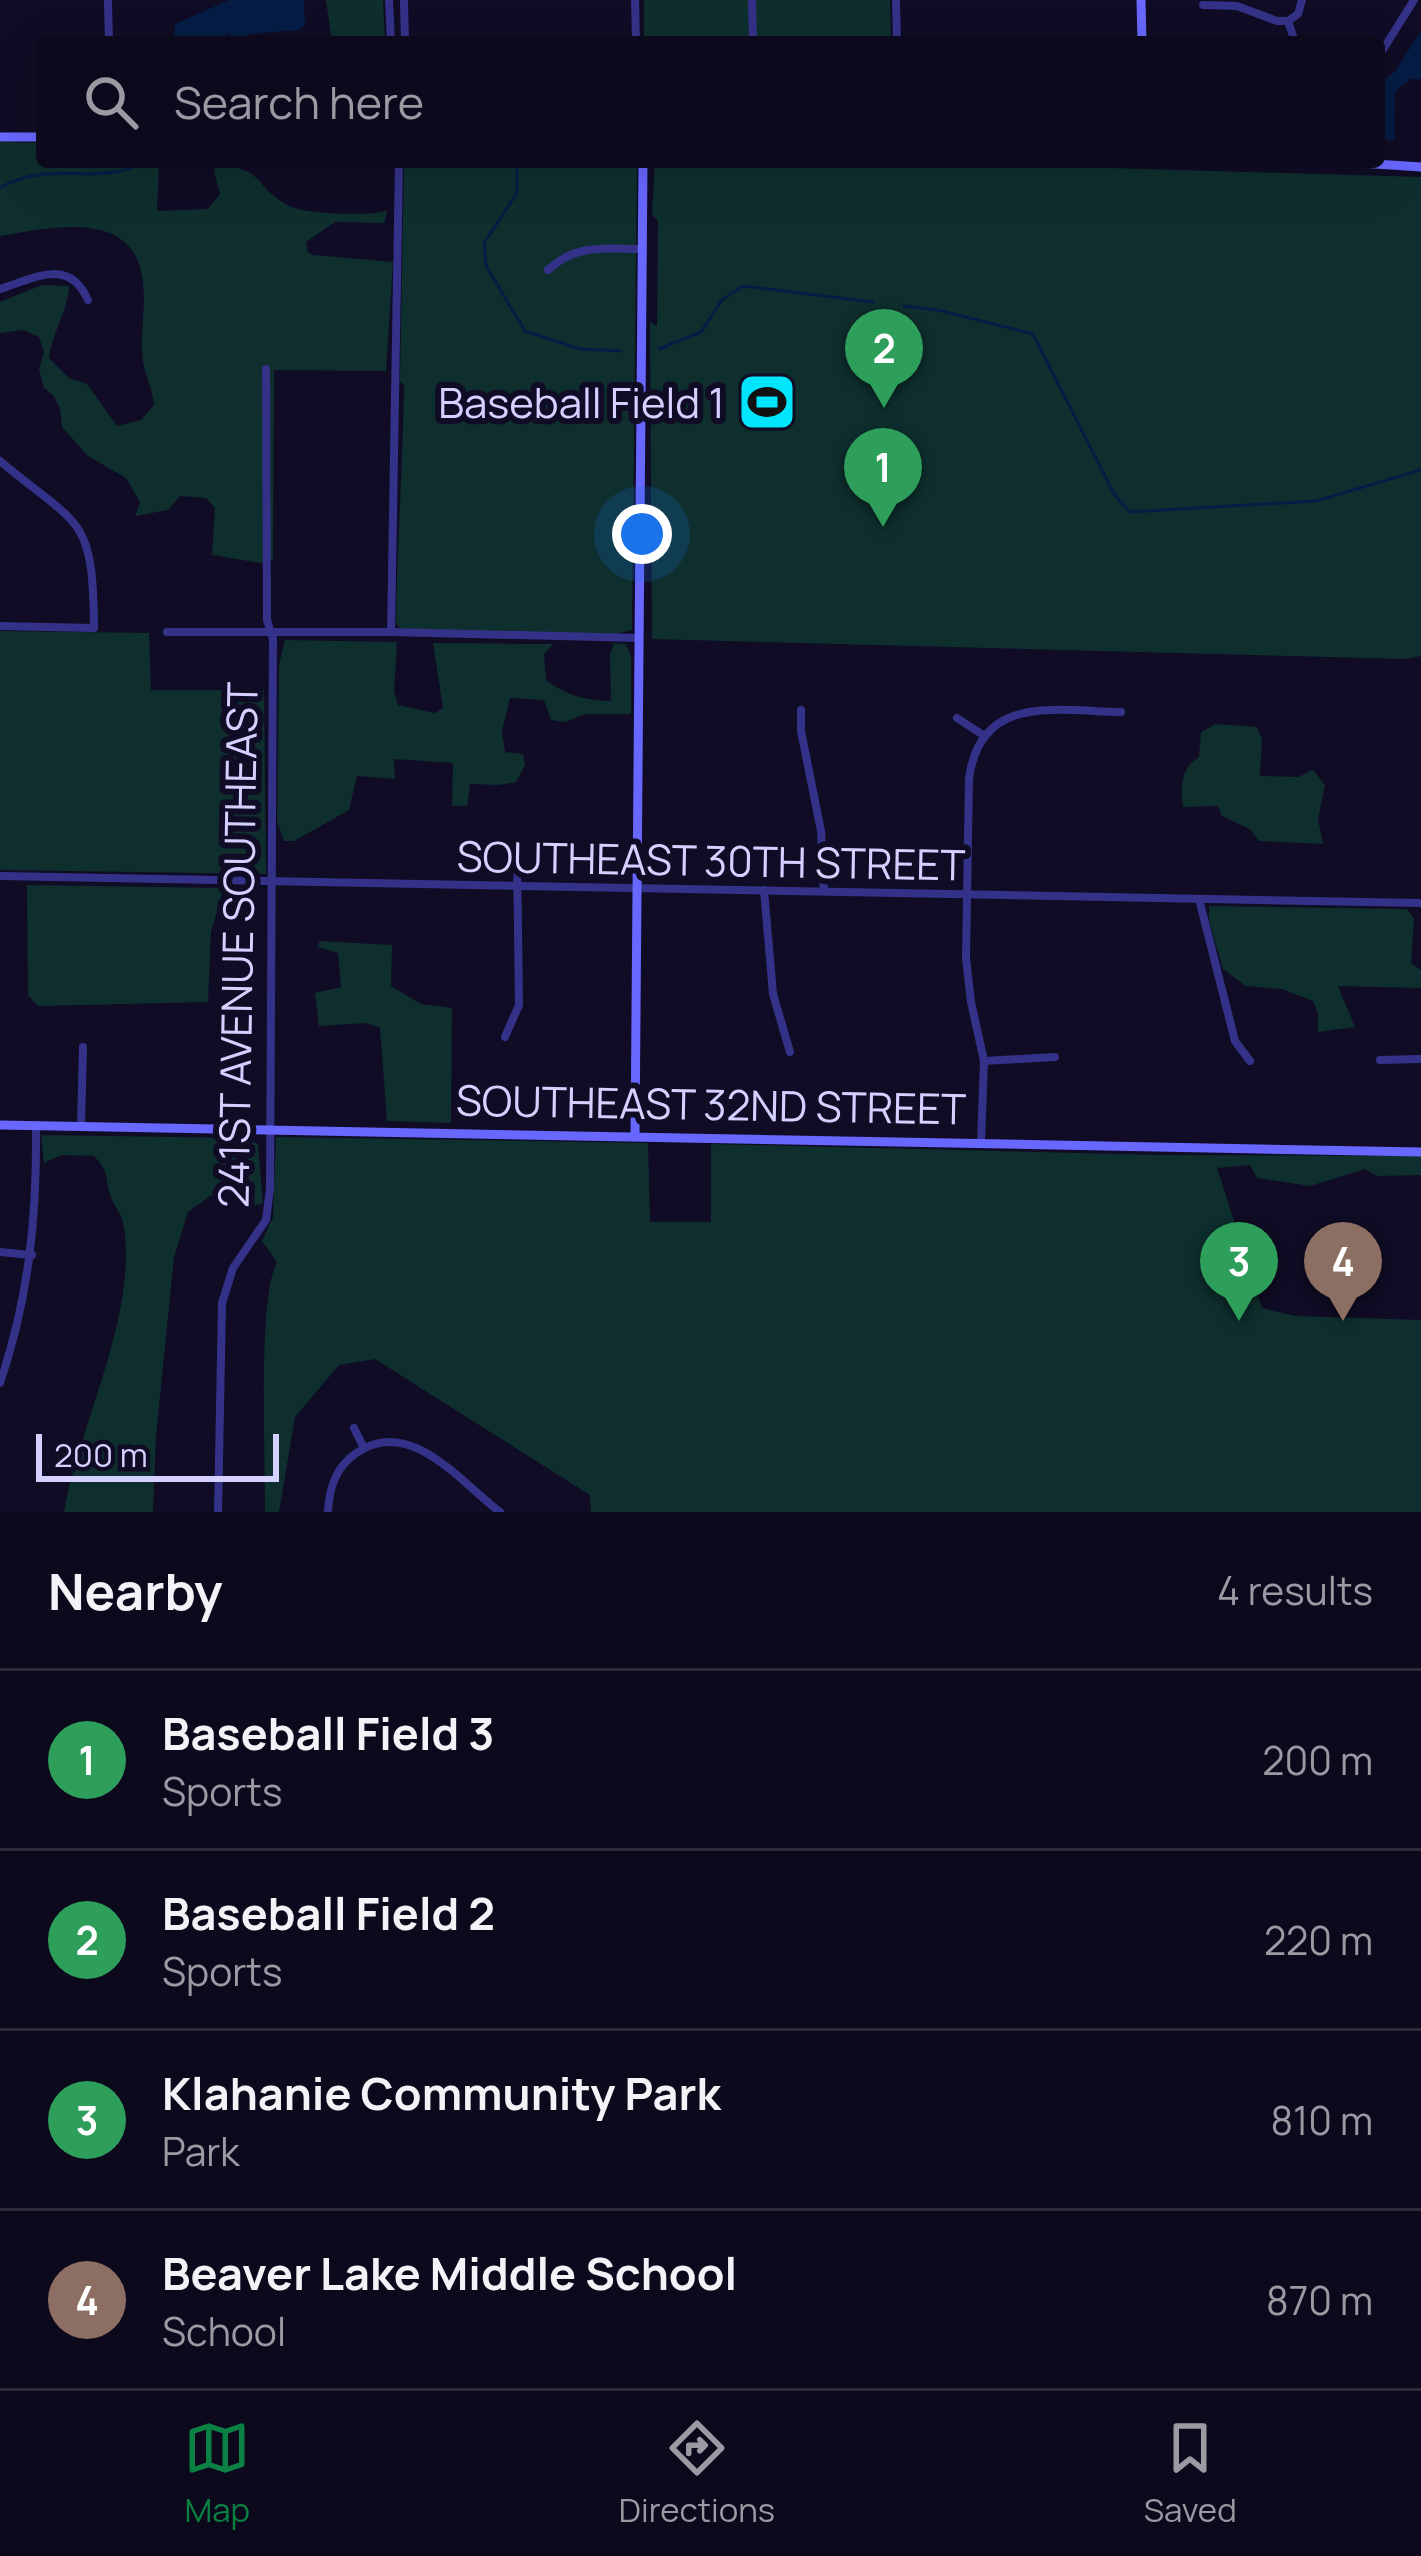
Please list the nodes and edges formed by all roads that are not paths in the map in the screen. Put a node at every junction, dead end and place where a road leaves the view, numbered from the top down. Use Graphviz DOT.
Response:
graph roads {
  1 [pos="108,0"];
  2 [pos="389,0"];
  3 [pos="404,0"];
  4 [pos="635,0"];
  5 [pos="752,0"];
  6 [pos="896,0"];
  7 [pos="1141,0"];
  8 [pos="1302,0"];
  9 [pos="1414,0"];
  10 [pos="1203,5"];
  11 [pos="1288,21"];
  12 [pos="109,36"];
  13 [pos="391,36"];
  14 [pos="405,36"];
  15 [pos="636,36"];
  16 [pos="752,36"];
  17 [pos="896,36"];
  18 [pos="1142,36"];
  19 [pos="1293,36"];
  20 [pos="1385,46"];
  21 [pos="0,136"];
  22 [pos="36,137"];
  23 [pos="1385,165"];
  24 [pos="1421,167"];
  25 [pos="399,168"];
  26 [pos="643,168"];
  27 [pos="644,249"];
  28 [pos="548,270"];
  29 [pos="0,289"];
  30 [pos="88,300"];
  31 [pos="266,369"];
  32 [pos="0,461"];
  33 [pos="0,626"];
  34 [pos="167,632"];
  35 [pos="271,632"];
  36 [pos="391,632"];
  37 [pos="639,638"];
  38 [pos="801,710"];
  39 [pos="1121,712"];
  40 [pos="957,718"];
  41 [pos="983,735"];
  42 [pos="517,852"];
  43 [pos="0,877"];
  44 [pos="271,883"];
  45 [pos="517,887"];
  46 [pos="638,889"];
  47 [pos="764,890"];
  48 [pos="824,891"];
  49 [pos="968,894"];
  50 [pos="1198,899"];
  51 [pos="1421,903"];
  52 [pos="505,1037"];
  53 [pos="83,1047"];
  54 [pos="790,1052"];
  55 [pos="1055,1057"];
  56 [pos="1421,1059"];
  57 [pos="1380,1060"];
  58 [pos="984,1061"];
  59 [pos="1250,1061"];
  60 [pos="0,1126"];
  61 [pos="36,1126"];
  62 [pos="81,1127"];
  63 [pos="268,1130"];
  64 [pos="634,1136"];
  65 [pos="981,1142"];
  66 [pos="1421,1152"];
  67 [pos="0,1252"];
  68 [pos="32,1255"];
  69 [pos="0,1383"];
  70 [pos="354,1428"];
  71 [pos="365,1448"];
  72 [pos="218,1512"];
  73 [pos="328,1512"];
  74 [pos="500,1512"];
  1 -- 12 [label="street"];
  2 -- 13 [label="street"];
  3 -- 14 [label="street"];
  4 -- 15 [label="street"];
  5 -- 16 [label="street"];
  6 -- 17 [label="street"];
  7 -- 18 [label="street"];
  8 -- 11 [label="street"];
  9 -- 20 [label="street"];
  10 -- 11 [label="street"];
  11 -- 19 [label="street"];
  21 -- 22 [label="street"];
  23 -- 24 [label="street"];
  25 -- 36 [label="street"];
  26 -- 27 [label="street"];
  27 -- 28 [label="street"];
  27 -- 37 [label="street"];
  29 -- 30 [label="street"];
  31 -- 35 [label="street, 241ST AVENUE SOUTHEAST"];
  32 -- 33 [label="street"];
  34 -- 35 [label="street"];
  35 -- 36 [label="street"];
  35 -- 44 [label="street, 241ST AVENUE SOUTHEAST"];
  36 -- 37 [label="street"];
  37 -- 46 [label="street"];
  38 -- 48 [label="street"];
  39 -- 41 [label="street"];
  40 -- 41 [label="street"];
  41 -- 49 [label="street"];
  42 -- 45 [label="street"];
  43 -- 44 [label="street, SOUTHEAST 30TH STREET"];
  44 -- 45 [label="street, SOUTHEAST 30TH STREET"];
  44 -- 63 [label="street, 241ST AVENUE SOUTHEAST"];
  45 -- 46 [label="street, SOUTHEAST 30TH STREET"];
  45 -- 52 [label="street"];
  46 -- 47 [label="street, SOUTHEAST 30TH STREET"];
  46 -- 64 [label="street"];
  47 -- 48 [label="street, SOUTHEAST 30TH STREET"];
  47 -- 54 [label="street"];
  48 -- 49 [label="street, SOUTHEAST 30TH STREET"];
  49 -- 50 [label="street, SOUTHEAST 30TH STREET"];
  49 -- 58 [label="street"];
  50 -- 51 [label="street, SOUTHEAST 30TH STREET"];
  50 -- 59 [label="street"];
  53 -- 62 [label="street"];
  55 -- 58 [label="street"];
  56 -- 57 [label="street"];
  58 -- 65 [label="street"];
  60 -- 61 [label="street, SOUTHEAST 32ND STREET"];
  61 -- 62 [label="street, SOUTHEAST 32ND STREET"];
  61 -- 68 [label="street"];
  62 -- 63 [label="street, SOUTHEAST 32ND STREET"];
  63 -- 64 [label="street, SOUTHEAST 32ND STREET"];
  63 -- 72 [label="street, 241ST AVENUE SOUTHEAST"];
  64 -- 65 [label="street, SOUTHEAST 32ND STREET"];
  65 -- 66 [label="street, SOUTHEAST 32ND STREET"];
  67 -- 68 [label="street"];
  68 -- 69 [label="street"];
  70 -- 71 [label="street"];
  71 -- 73 [label="street"];
  71 -- 74 [label="street"];
}
